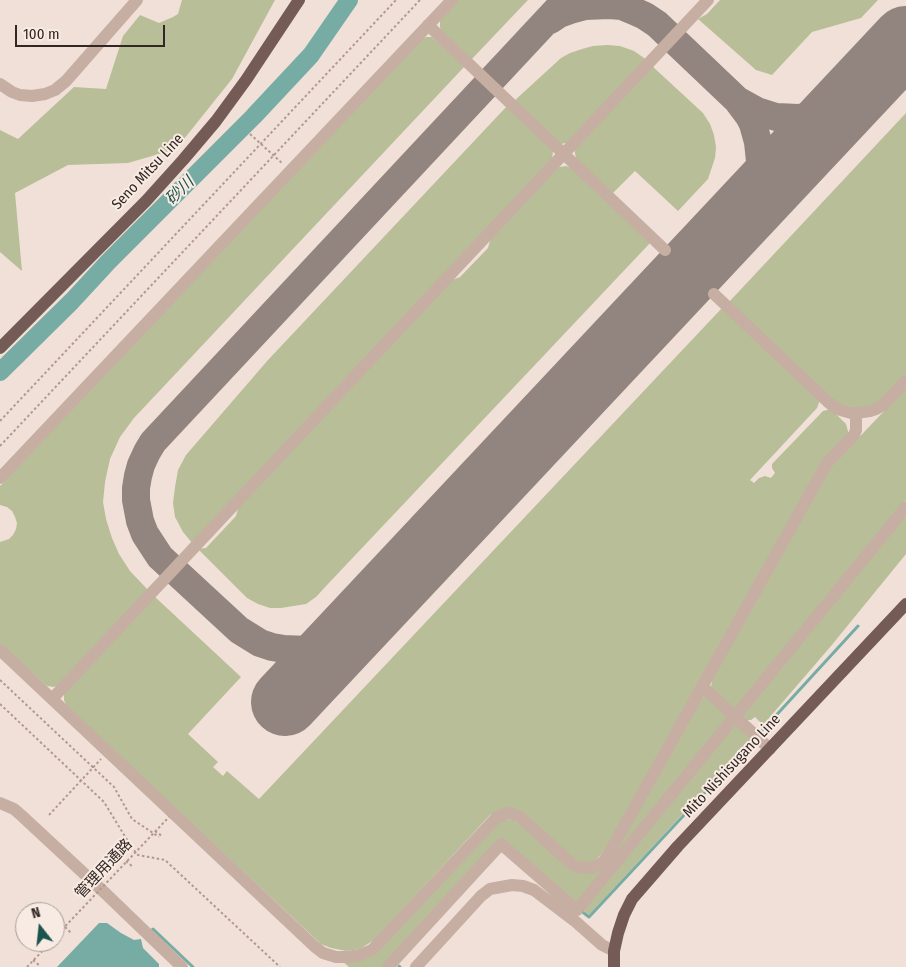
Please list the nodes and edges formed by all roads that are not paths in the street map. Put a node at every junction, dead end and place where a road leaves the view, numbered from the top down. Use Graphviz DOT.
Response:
graph roads {
  1 [pos="138,0"];
  2 [pos="299,0"];
  3 [pos="452,0"];
  4 [pos="708,0"];
  5 [pos="428,25"];
  6 [pos="0,84"];
  7 [pos="564,154"];
  8 [pos="665,250"];
  9 [pos="714,294"];
  10 [pos="0,348"];
  11 [pos="906,381"];
  12 [pos="856,414"];
  13 [pos="0,478"];
  14 [pos="906,508"];
  15 [pos="906,604"];
  16 [pos="0,650"];
  17 [pos="702,686"];
  18 [pos="52,699"];
  19 [pos="735,716"];
  20 [pos="770,749"];
  21 [pos="0,803"];
  22 [pos="614,951"];
  23 [pos="342,962"];
  24 [pos="420,962"];
  25 [pos="392,964"];
  26 [pos="182,967"];
  27 [pos="614,967"];
  1 -- 6 [label="street"];
  2 -- 10 [label="main road, Seno Mitsu Line"];
  3 -- 5 [label="street"];
  4 -- 7 [label="street"];
  5 -- 7 [label="street"];
  5 -- 13 [label="street"];
  7 -- 8 [label="street"];
  7 -- 18 [label="street"];
  9 -- 12 [label="street"];
  11 -- 12 [label="street"];
  12 -- 17 [label="street"];
  14 -- 19 [label="street"];
  15 -- 20 [label="main road, Mito Nishisugano Line"];
  16 -- 18 [label="street"];
  17 -- 19 [label="street"];
  17 -- 23 [label="street"];
  18 -- 23 [label="street"];
  19 -- 20 [label="street"];
  19 -- 25 [label="street"];
  20 -- 22 [label="main road, Mito Nishisugano Line"];
  21 -- 26 [label="street"];
  22 -- 24 [label="street"];
  22 -- 27 [label="main road, Mito Nishisugano Line"];
  24 -- 25 [label="street"];
}
